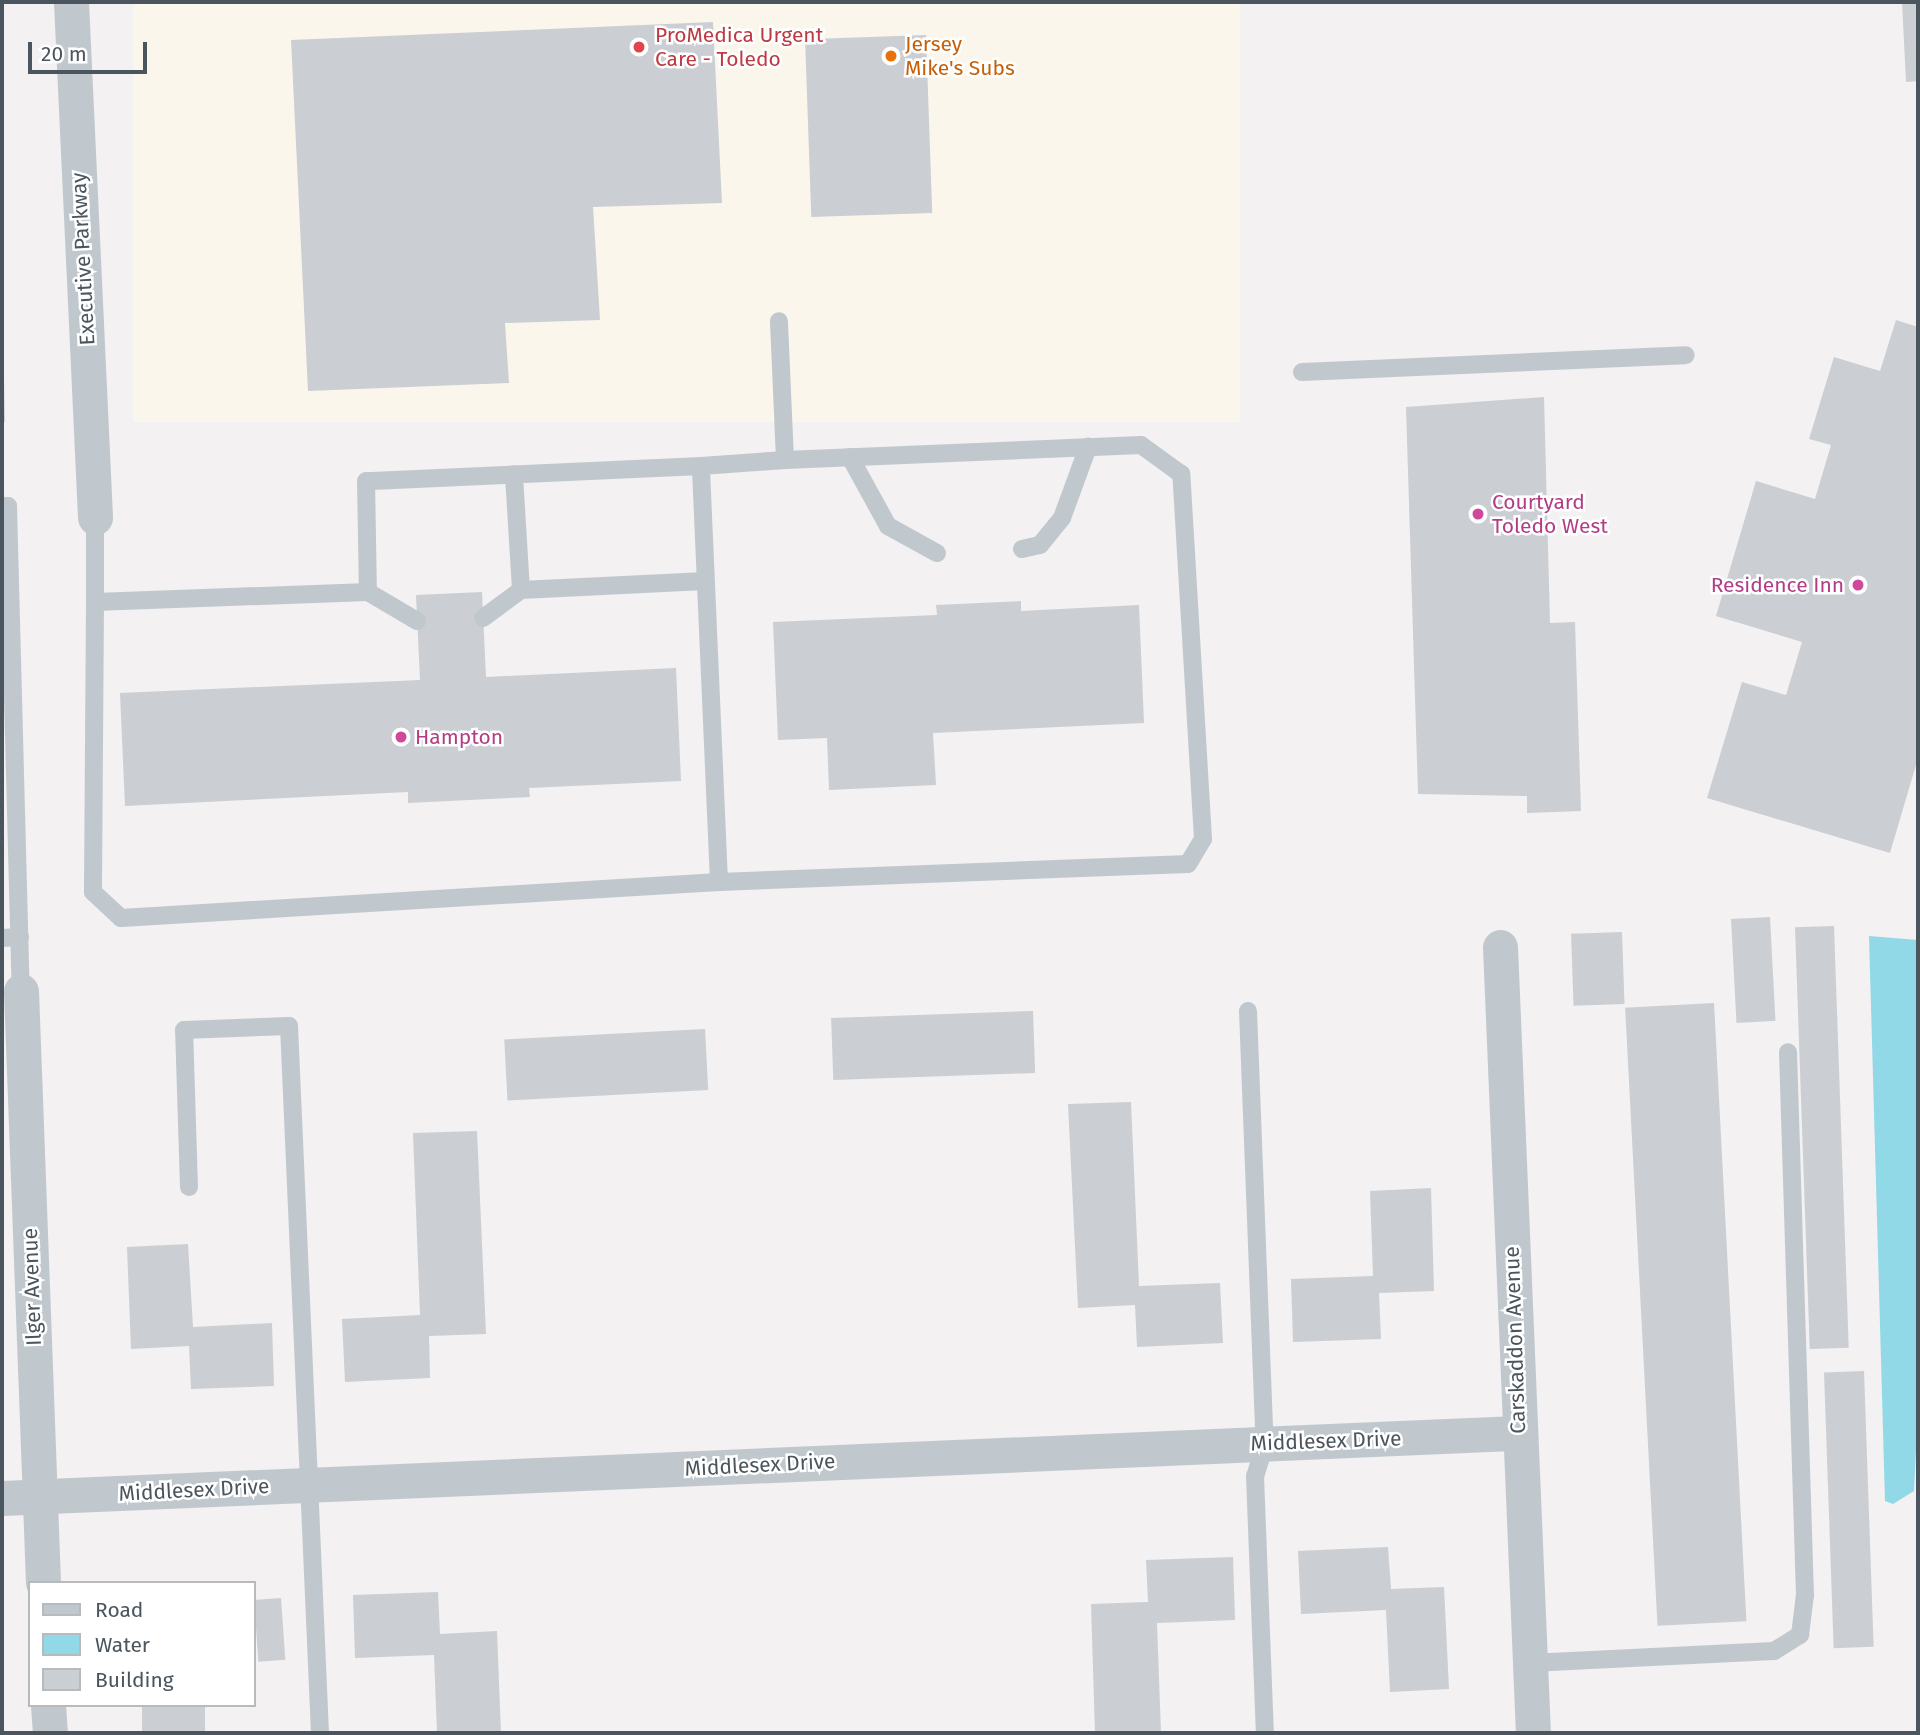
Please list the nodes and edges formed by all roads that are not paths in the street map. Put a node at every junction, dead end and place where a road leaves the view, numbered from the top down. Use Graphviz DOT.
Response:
graph roads {
  1 [pos="71,2"];
  2 [pos="779,321"];
  3 [pos="1686,355"];
  4 [pos="1302,372"];
  5 [pos="1088,447"];
  6 [pos="849,457"];
  7 [pos="785,460"];
  8 [pos="701,466"];
  9 [pos="514,474"];
  10 [pos="2,506"];
  11 [pos="95,517"];
  12 [pos="1022,549"];
  13 [pos="937,553"];
  14 [pos="705,581"];
  15 [pos="521,590"];
  16 [pos="368,592"];
  17 [pos="95,602"];
  18 [pos="483,618"];
  19 [pos="417,621"];
  20 [pos="6,624"];
  21 [pos="719,882"];
  22 [pos="20,937"];
  23 [pos="2,938"];
  24 [pos="1500,947"];
  25 [pos="21,991"];
  26 [pos="1248,1011"];
  27 [pos="1788,1052"];
  28 [pos="189,1187"];
  29 [pos="1518,1433"];
  30 [pos="1265,1444"];
  31 [pos="310,1485"];
  32 [pos="39,1497"];
  33 [pos="2,1499"];
  34 [pos="43,1581"];
  35 [pos="1530,1663"];
  36 [pos="48,1707"];
  37 [pos="50,1733"];
  38 [pos="320,1733"];
  39 [pos="1265,1733"];
  40 [pos="1533,1733"];
  1 -- 11 [label="street, Executive Parkway"];
  2 -- 7 [label="lane"];
  3 -- 4 [label="lane"];
  5 -- 6 [label="lane"];
  5 -- 12 [label="lane"];
  5 -- 21 [label="lane"];
  6 -- 7 [label="lane"];
  6 -- 13 [label="lane"];
  7 -- 8 [label="lane"];
  8 -- 9 [label="lane"];
  8 -- 14 [label="lane"];
  9 -- 15 [label="lane"];
  9 -- 16 [label="lane"];
  10 -- 20 [label="lane"];
  11 -- 17 [label="lane"];
  14 -- 15 [label="lane"];
  14 -- 21 [label="lane"];
  15 -- 18 [label="lane"];
  16 -- 17 [label="lane"];
  16 -- 19 [label="lane"];
  17 -- 21 [label="lane"];
  20 -- 22 [label="lane"];
  22 -- 23 [label="lane"];
  22 -- 25 [label="lane"];
  24 -- 29 [label="street, Carskaddon Avenue"];
  25 -- 32 [label="street, Ilger Avenue"];
  26 -- 30 [label="lane"];
  27 -- 35 [label="lane"];
  28 -- 31 [label="lane"];
  29 -- 30 [label="street, Middlesex Drive"];
  29 -- 35 [label="street, Carskaddon Avenue"];
  30 -- 31 [label="street, Middlesex Drive"];
  30 -- 39 [label="lane"];
  31 -- 32 [label="street, Middlesex Drive"];
  31 -- 38 [label="lane"];
  32 -- 33 [label="street, Middlesex Drive"];
  32 -- 34 [label="street, Ilger Avenue"];
  35 -- 40 [label="street, Carskaddon Avenue"];
  36 -- 37 [label="street"];
}
